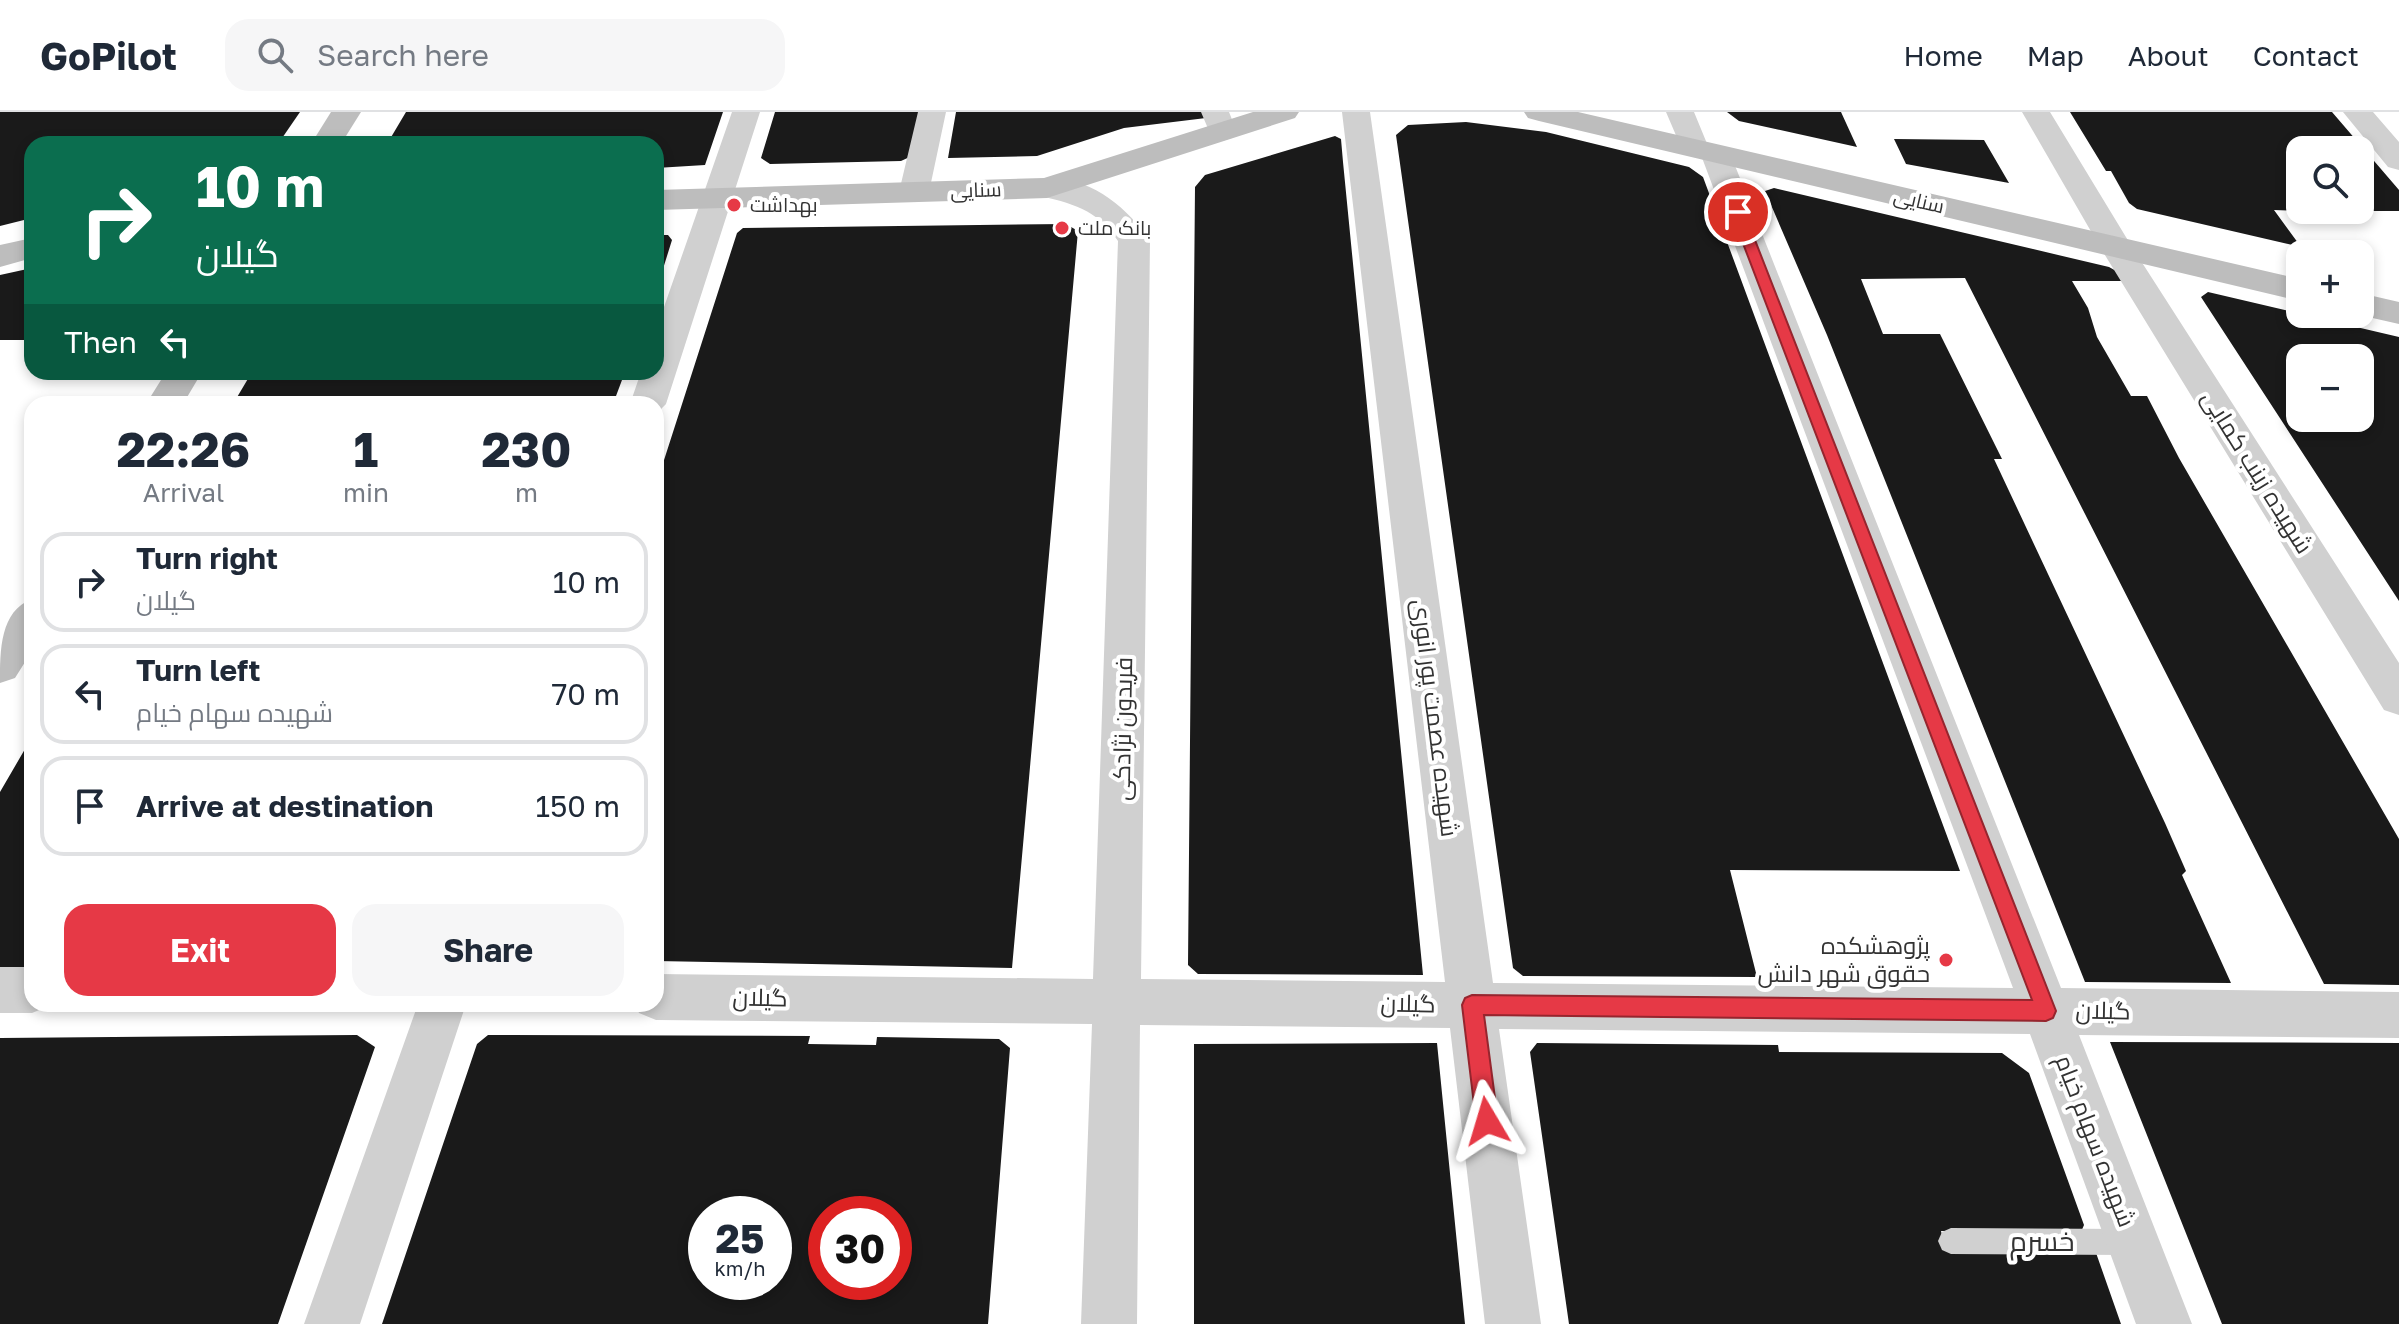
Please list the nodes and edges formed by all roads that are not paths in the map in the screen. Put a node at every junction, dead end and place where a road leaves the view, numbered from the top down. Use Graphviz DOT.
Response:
graph roads {
  1 [pos="346,112"];
  2 [pos="746,112"];
  3 [pos="932,112"];
  4 [pos="1284,112"];
  5 [pos="1356,112"];
  6 [pos="1539,112"];
  7 [pos="1680,112"];
  8 [pos="2036,112"];
  9 [pos="2357,112"];
  10 [pos="1219,122"];
  11 [pos="331,136"];
  12 [pos="1704,151"];
  13 [pos="2399,161"];
  14 [pos="1047,188"];
  15 [pos="914,192"];
  16 [pos="719,198"];
  17 [pos="664,200"];
  18 [pos="2116,247"];
  19 [pos="24,250"];
  20 [pos="0,256"];
  21 [pos="2286,287"];
  22 [pos="2374,307"];
  23 [pos="2399,313"];
  24 [pos="664,358"];
  25 [pos="24,628"];
  26 [pos="0,666"];
  27 [pos="2399,698"];
  28 [pos="0,990"];
  29 [pos="24,990"];
  30 [pos="664,997"];
  31 [pos="1116,1001"];
  32 [pos="1472,1005"];
  33 [pos="2046,1011"];
  34 [pos="439,1012"];
  35 [pos="2399,1015"];
  36 [pos="1951,1241"];
  37 [pos="2133,1242"];
  38 [pos="332,1324"];
  39 [pos="1109,1324"];
  40 [pos="1513,1324"];
  41 [pos="2164,1324"];
  1 -- 11 [label="street"];
  2 -- 16 [label="street"];
  3 -- 15 [label="street"];
  4 -- 10 [label="street, سنایی"];
  5 -- 32 [label="street, شهیده عصمت پور انوری"];
  6 -- 12 [label="street, سنایی"];
  7 -- 12 [label="street, شهیده سهام خیام"];
  8 -- 18 [label="street, شهیده زینب کمایی"];
  9 -- 13 [label="street"];
  10 -- 14 [label="street, سنایی"];
  12 -- 18 [label="street, سنایی"];
  12 -- 33 [label="street, شهیده سهام خیام"];
  14 -- 15 [label="street, سنایی"];
  14 -- 31 [label="street, فریدون نژادکی"];
  15 -- 16 [label="street, سنایی"];
  16 -- 17 [label="street, سنایی"];
  16 -- 24 [label="street"];
  18 -- 21 [label="street, سنایی"];
  18 -- 27 [label="street, شهیده زینب کمایی"];
  19 -- 20 [label="street"];
  22 -- 23 [label="street"];
  25 -- 26 [label="street"];
  28 -- 29 [label="street"];
  30 -- 31 [label="street, گیلان"];
  31 -- 32 [label="street, گیلان"];
  31 -- 39 [label="street, فریدون نژادکی"];
  32 -- 33 [label="street, گیلان"];
  32 -- 40 [label="street, شهیده عصمت پور انوری"];
  33 -- 35 [label="street, گیلان"];
  33 -- 37 [label="street, شهیده سهام خیام"];
  34 -- 38 [label="street"];
  36 -- 37 [label="lane, خسرم"];
  37 -- 41 [label="street, شهیده سهام خیام"];
}
